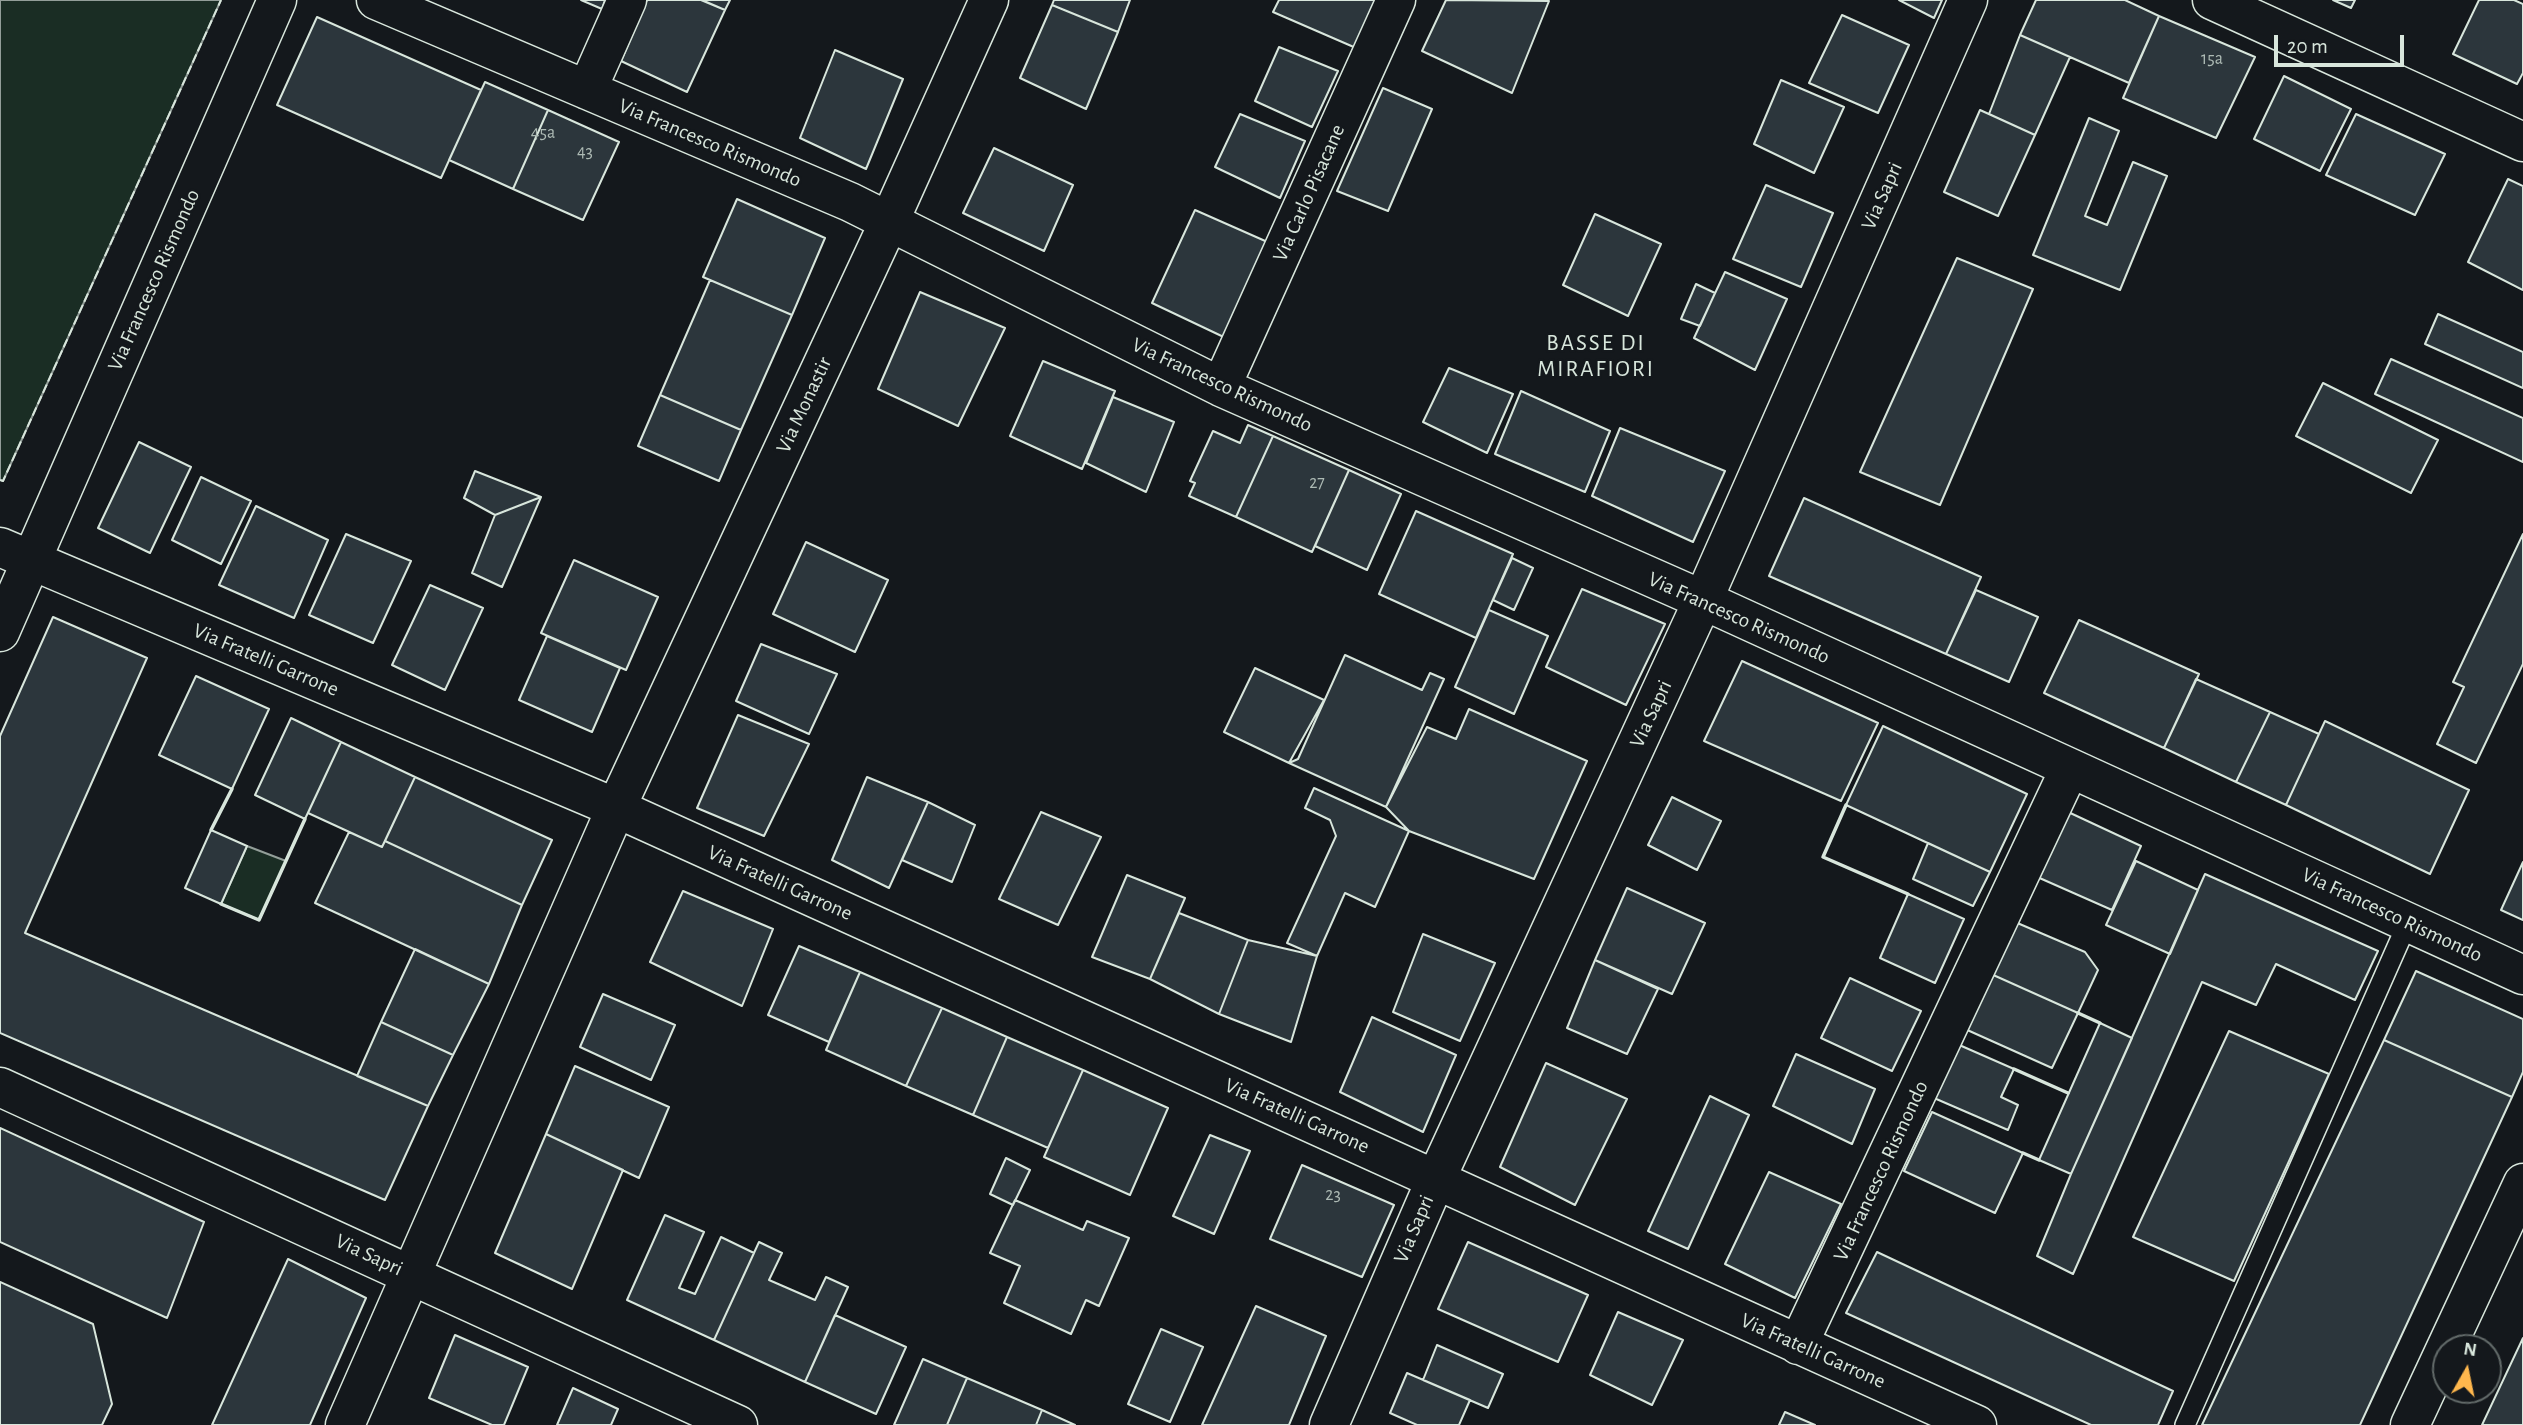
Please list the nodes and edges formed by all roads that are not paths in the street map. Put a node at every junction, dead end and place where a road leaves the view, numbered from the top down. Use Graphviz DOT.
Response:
graph roads {
  1 [pos="277,0"];
  2 [pos="376,0"];
  3 [pos="627,0"];
  4 [pos="989,0"];
  5 [pos="1396,0"];
  6 [pos="1968,0"];
  7 [pos="2212,0"];
  8 [pos="587,90"];
  9 [pos="2523,142"];
  10 [pos="889,222"];
  11 [pos="1221,387"];
  12 [pos="16,554"];
  13 [pos="1703,600"];
  14 [pos="0,632"];
  15 [pos="2070,768"];
  16 [pos="616,808"];
  17 [pos="2408,922"];
  18 [pos="2523,975"];
  19 [pos="0,1087"];
  20 [pos="1436,1178"];
  21 [pos="2523,1183"];
  22 [pos="413,1275"];
  23 [pos="1798,1345"];
  24 [pos="345,1425"];
  25 [pos="738,1425"];
  26 [pos="1329,1425"];
  27 [pos="1978,1425"];
  28 [pos="2185,1425"];
  29 [pos="2410,1425"];
  1 -- 12 [label="street, Via Francesco Rismondo"];
  2 -- 8 [label="street, Via Francesco Rismondo"];
  3 -- 8 [label="street"];
  4 -- 10 [label="street, Via Monastir"];
  5 -- 11 [label="street, Via Carlo Pisacane"];
  6 -- 13 [label="street, Via Sapri"];
  7 -- 9 [label="street"];
  8 -- 10 [label="street, Via Francesco Rismondo"];
  10 -- 11 [label="street, Via Francesco Rismondo"];
  10 -- 16 [label="street, Via Monastir"];
  11 -- 13 [label="street, Via Francesco Rismondo"];
  12 -- 14 [label="street"];
  12 -- 16 [label="street, Via Fratelli Garrone"];
  13 -- 15 [label="street, Via Francesco Rismondo"];
  13 -- 20 [label="street, Via Sapri"];
  15 -- 17 [label="street, Via Francesco Rismondo"];
  15 -- 23 [label="street, Via Francesco Rismondo"];
  16 -- 20 [label="street, Via Fratelli Garrone"];
  16 -- 22 [label="street"];
  17 -- 18 [label="street, Via Francesco Rismondo"];
  17 -- 28 [label="lane"];
  19 -- 22 [label="street, Via Sapri"];
  20 -- 23 [label="street, Via Fratelli Garrone"];
  20 -- 26 [label="street, Via Sapri"];
  21 -- 29 [label="street"];
  22 -- 24 [label="street"];
  22 -- 25 [label="street, Via Sapri"];
  23 -- 27 [label="street, Via Fratelli Garrone"];
}
